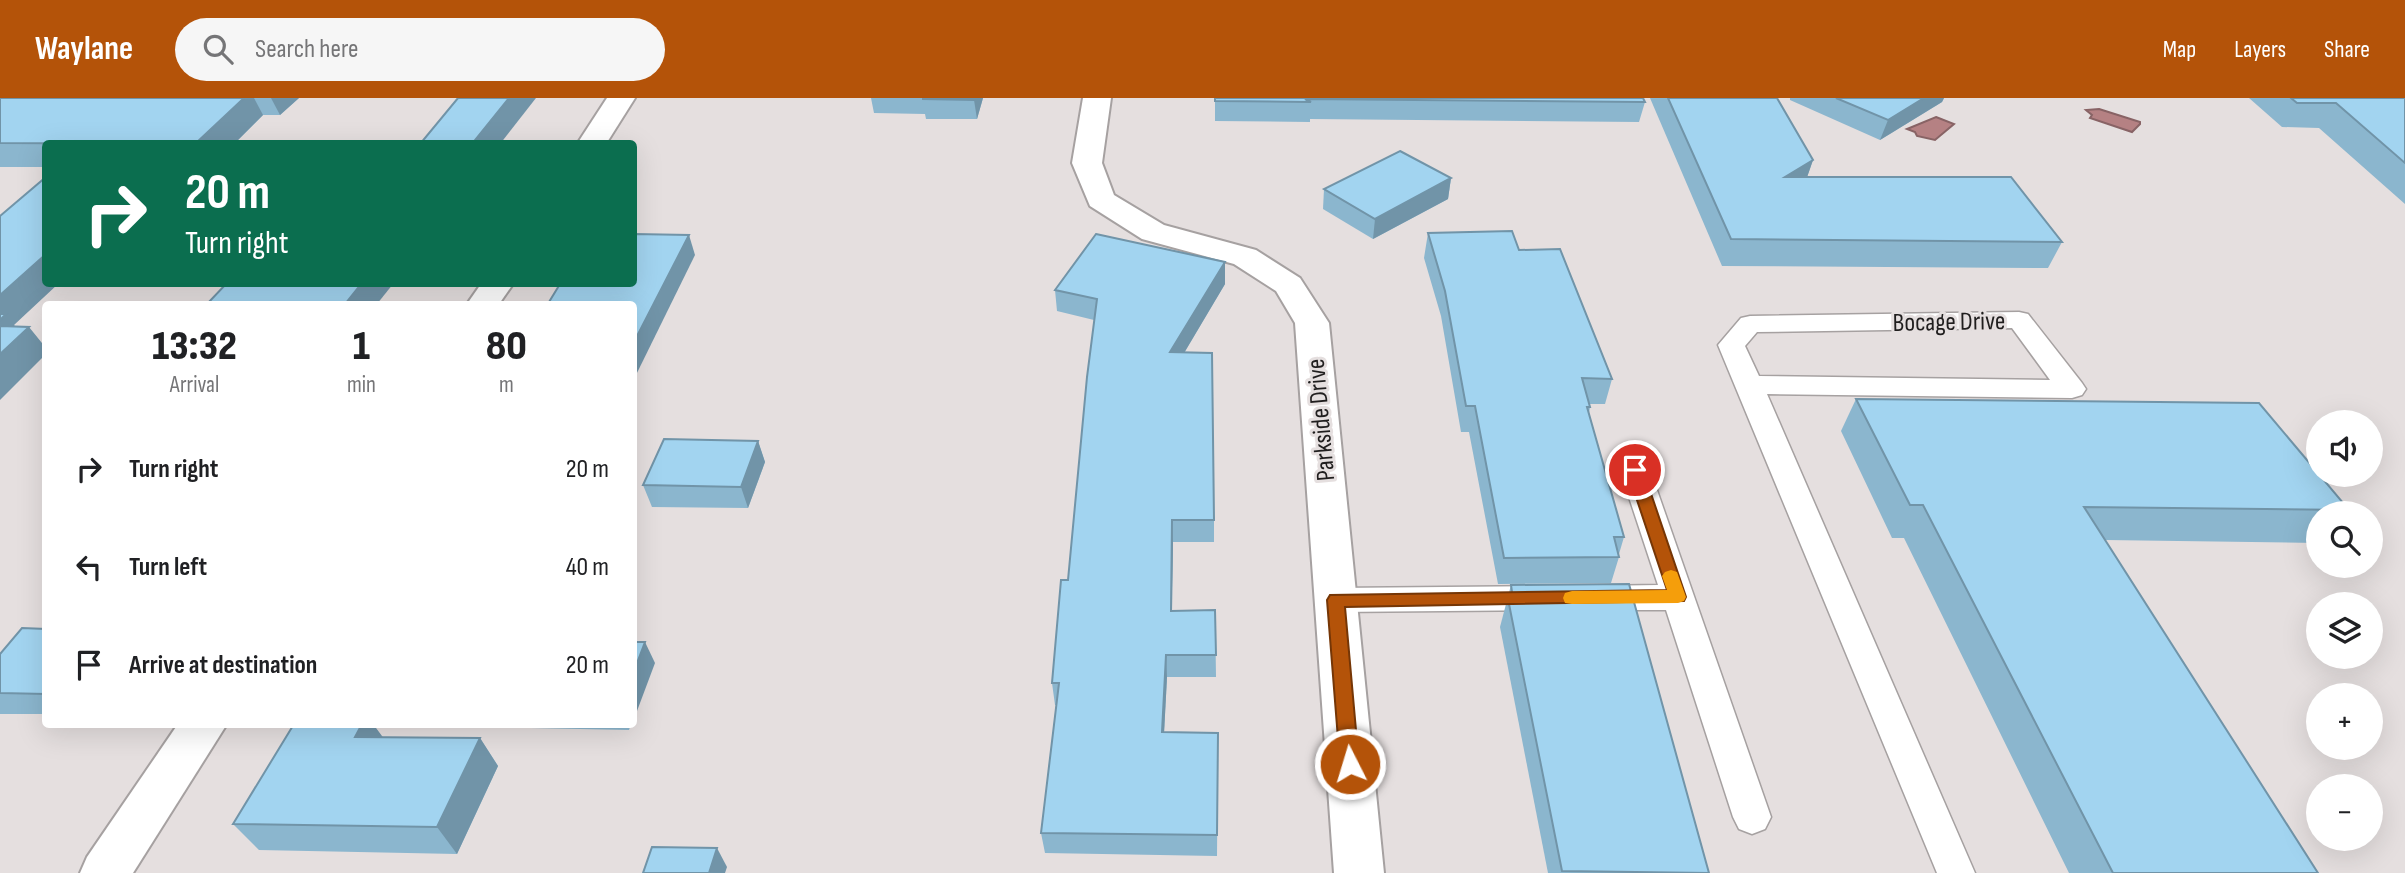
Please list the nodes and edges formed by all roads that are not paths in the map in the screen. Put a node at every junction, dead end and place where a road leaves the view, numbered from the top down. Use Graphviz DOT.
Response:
graph roads {
  1 [pos="621,98"];
  2 [pos="1097,98"];
  3 [pos="594,140"];
  4 [pos="1749,385"];
  5 [pos="1635,470"];
  6 [pos="1678,597"];
  7 [pos="1336,600"];
  8 [pos="201,728"];
  9 [pos="1752,817"];
  10 [pos="105,873"];
  11 [pos="1359,873"];
  12 [pos="1956,873"];
  1 -- 3 [label="street"];
  2 -- 7 [label="street, Parkside Drive"];
  4 -- 4 [label="lane, Bocage Drive"];
  4 -- 12 [label="lane, Bocage Drive"];
  5 -- 6 [label="lane"];
  6 -- 7 [label="lane"];
  6 -- 9 [label="lane"];
  7 -- 11 [label="street, Parkside Drive"];
  8 -- 10 [label="street"];
}
